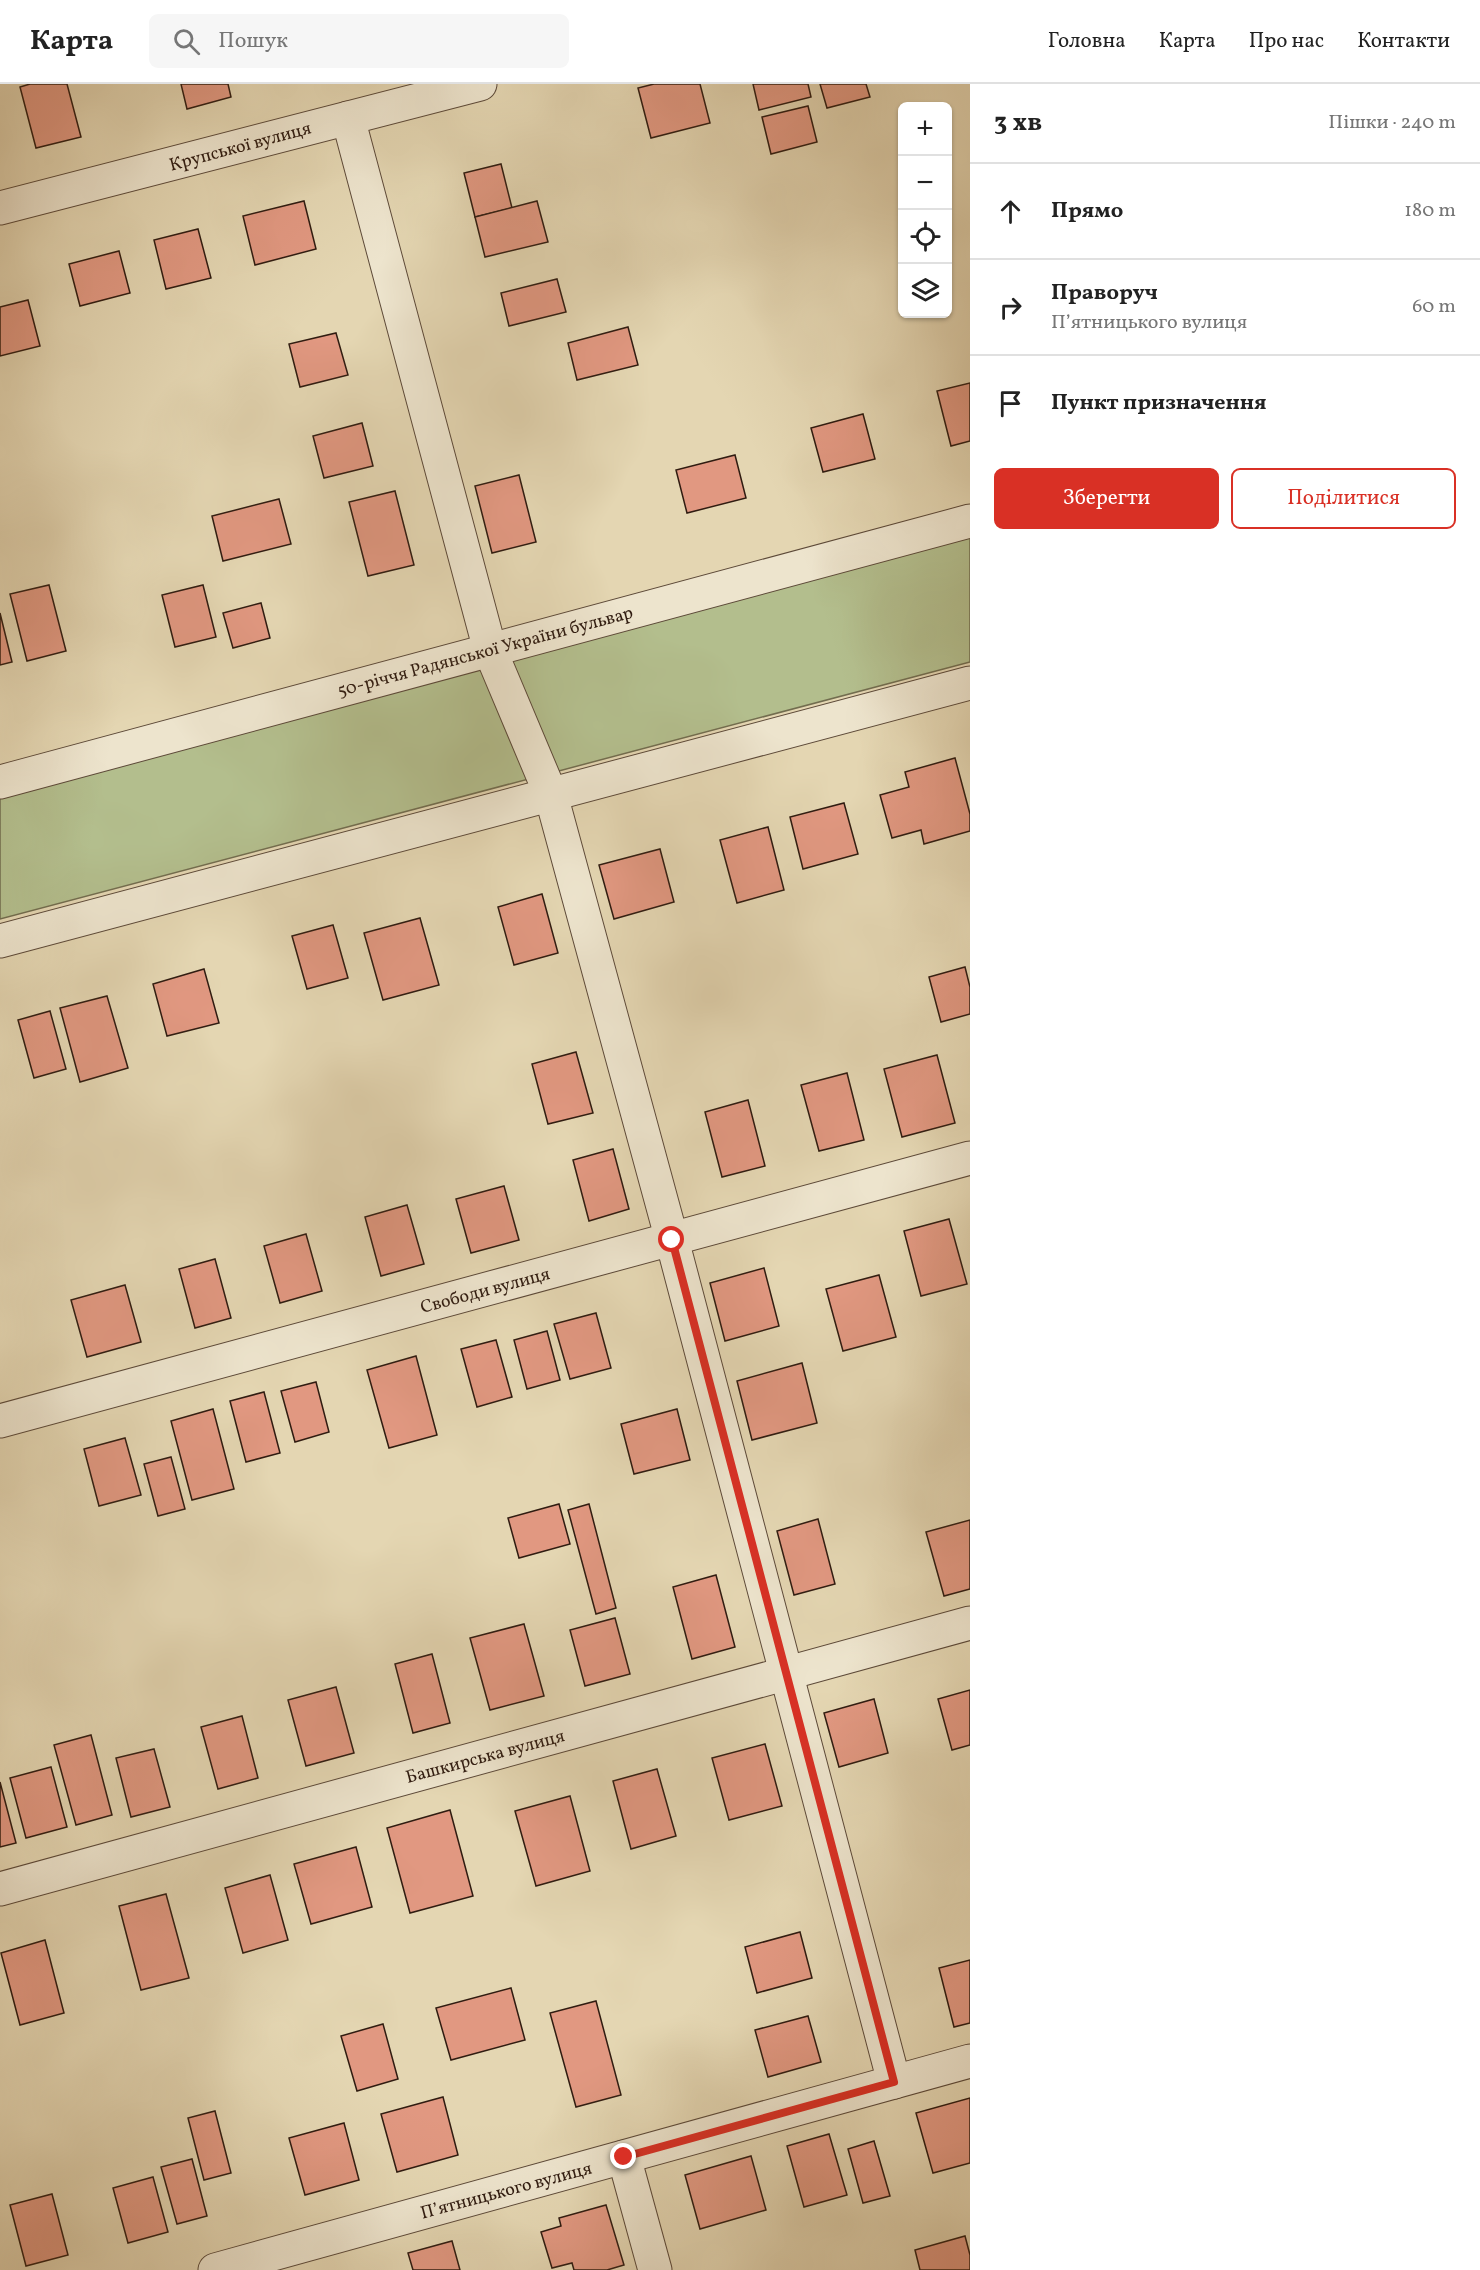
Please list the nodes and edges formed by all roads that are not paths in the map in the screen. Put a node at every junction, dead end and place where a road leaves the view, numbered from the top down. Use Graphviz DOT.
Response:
graph roads {
  1 [pos="480,84"];
  2 [pos="348,118"];
  3 [pos="0,208"];
  4 [pos="970,521"];
  5 [pos="490,650"];
  6 [pos="970,683"];
  7 [pos="0,782"];
  8 [pos="551,795"];
  9 [pos="0,941"];
  10 [pos="970,1158"];
  11 [pos="672,1240"];
  12 [pos="0,1421"];
  13 [pos="970,1623"];
  14 [pos="786,1673"];
  15 [pos="0,1889"];
  16 [pos="970,2061"];
  17 [pos="894,2082"];
  18 [pos="624,2157"];
  19 [pos="215,2270"];
  20 [pos="655,2270"];
  1 -- 2 [label="street, Крупської вулиця"];
  2 -- 3 [label="street, Крупської вулиця"];
  2 -- 5 [label="street"];
  4 -- 5 [label="street, 50-річчя Радянської України бульвар"];
  5 -- 7 [label="street, 50-річчя Радянської України бульвар"];
  5 -- 8 [label="street"];
  6 -- 8 [label="street"];
  8 -- 9 [label="street"];
  8 -- 11 [label="street"];
  10 -- 11 [label="street, Свободи вулиця"];
  11 -- 12 [label="street, Свободи вулиця"];
  11 -- 14 [label="street"];
  13 -- 14 [label="street, Башкирська вулиця"];
  14 -- 15 [label="street, Башкирська вулиця"];
  14 -- 17 [label="street"];
  16 -- 17 [label="street, П’ятницького вулиця"];
  17 -- 18 [label="street, П’ятницького вулиця"];
  18 -- 19 [label="street, П’ятницького вулиця"];
  18 -- 20 [label="street"];
}
